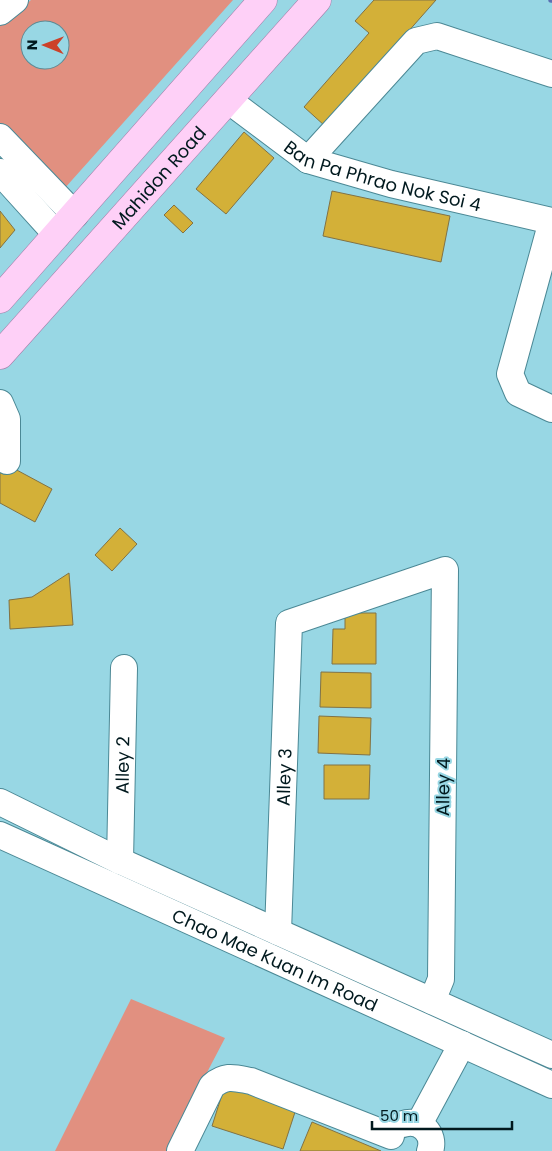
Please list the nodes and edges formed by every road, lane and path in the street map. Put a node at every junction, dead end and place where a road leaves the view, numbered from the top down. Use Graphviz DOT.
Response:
graph roads {
  1 [pos="263,0"];
  2 [pos="316,0"];
  3 [pos="552,74"];
  4 [pos="228,100"];
  5 [pos="0,137"];
  6 [pos="308,160"];
  7 [pos="0,172"];
  8 [pos="74,215"];
  9 [pos="552,221"];
  10 [pos="57,235"];
  11 [pos="0,299"];
  12 [pos="0,355"];
  13 [pos="0,403"];
  14 [pos="552,409"];
  15 [pos="7,461"];
  16 [pos="288,623"];
  17 [pos="124,668"];
  18 [pos="0,802"];
  19 [pos="0,835"];
  20 [pos="120,861"];
  21 [pos="278,932"];
  22 [pos="432,1002"];
  23 [pos="462,1044"];
  24 [pos="552,1055"];
  25 [pos="552,1085"];
  26 [pos="419,1124"];
  27 [pos="391,1143"];
  28 [pos="434,1150"];
  29 [pos="180,1151"];
  1 -- 8 [label="main road"];
  2 -- 4 [label="main road, Mahidon Road"];
  3 -- 6 [label="street"];
  4 -- 6 [label="street, Ban Pa Phrao Nok Soi 4"];
  4 -- 12 [label="main road, Mahidon Road"];
  5 -- 8 [label="street"];
  6 -- 9 [label="street, Ban Pa Phrao Nok Soi 4"];
  7 -- 10 [label="street"];
  8 -- 10 [label="main road"];
  9 -- 14 [label="street"];
  10 -- 11 [label="main road"];
  13 -- 15 [label="street"];
  16 -- 21 [label="street, Alley 3"];
  16 -- 22 [label="street, Alley 4"];
  17 -- 20 [label="street, Alley 2"];
  18 -- 20 [label="street"];
  19 -- 23 [label="street, Chao Mae Kuan Im Road"];
  20 -- 21 [label="street"];
  21 -- 22 [label="street"];
  22 -- 24 [label="street"];
  23 -- 25 [label="street, Chao Mae Kuan Im Road"];
  23 -- 26 [label="street"];
  26 -- 27 [label="street"];
  26 -- 28 [label="street"];
  27 -- 29 [label="street"];
}
